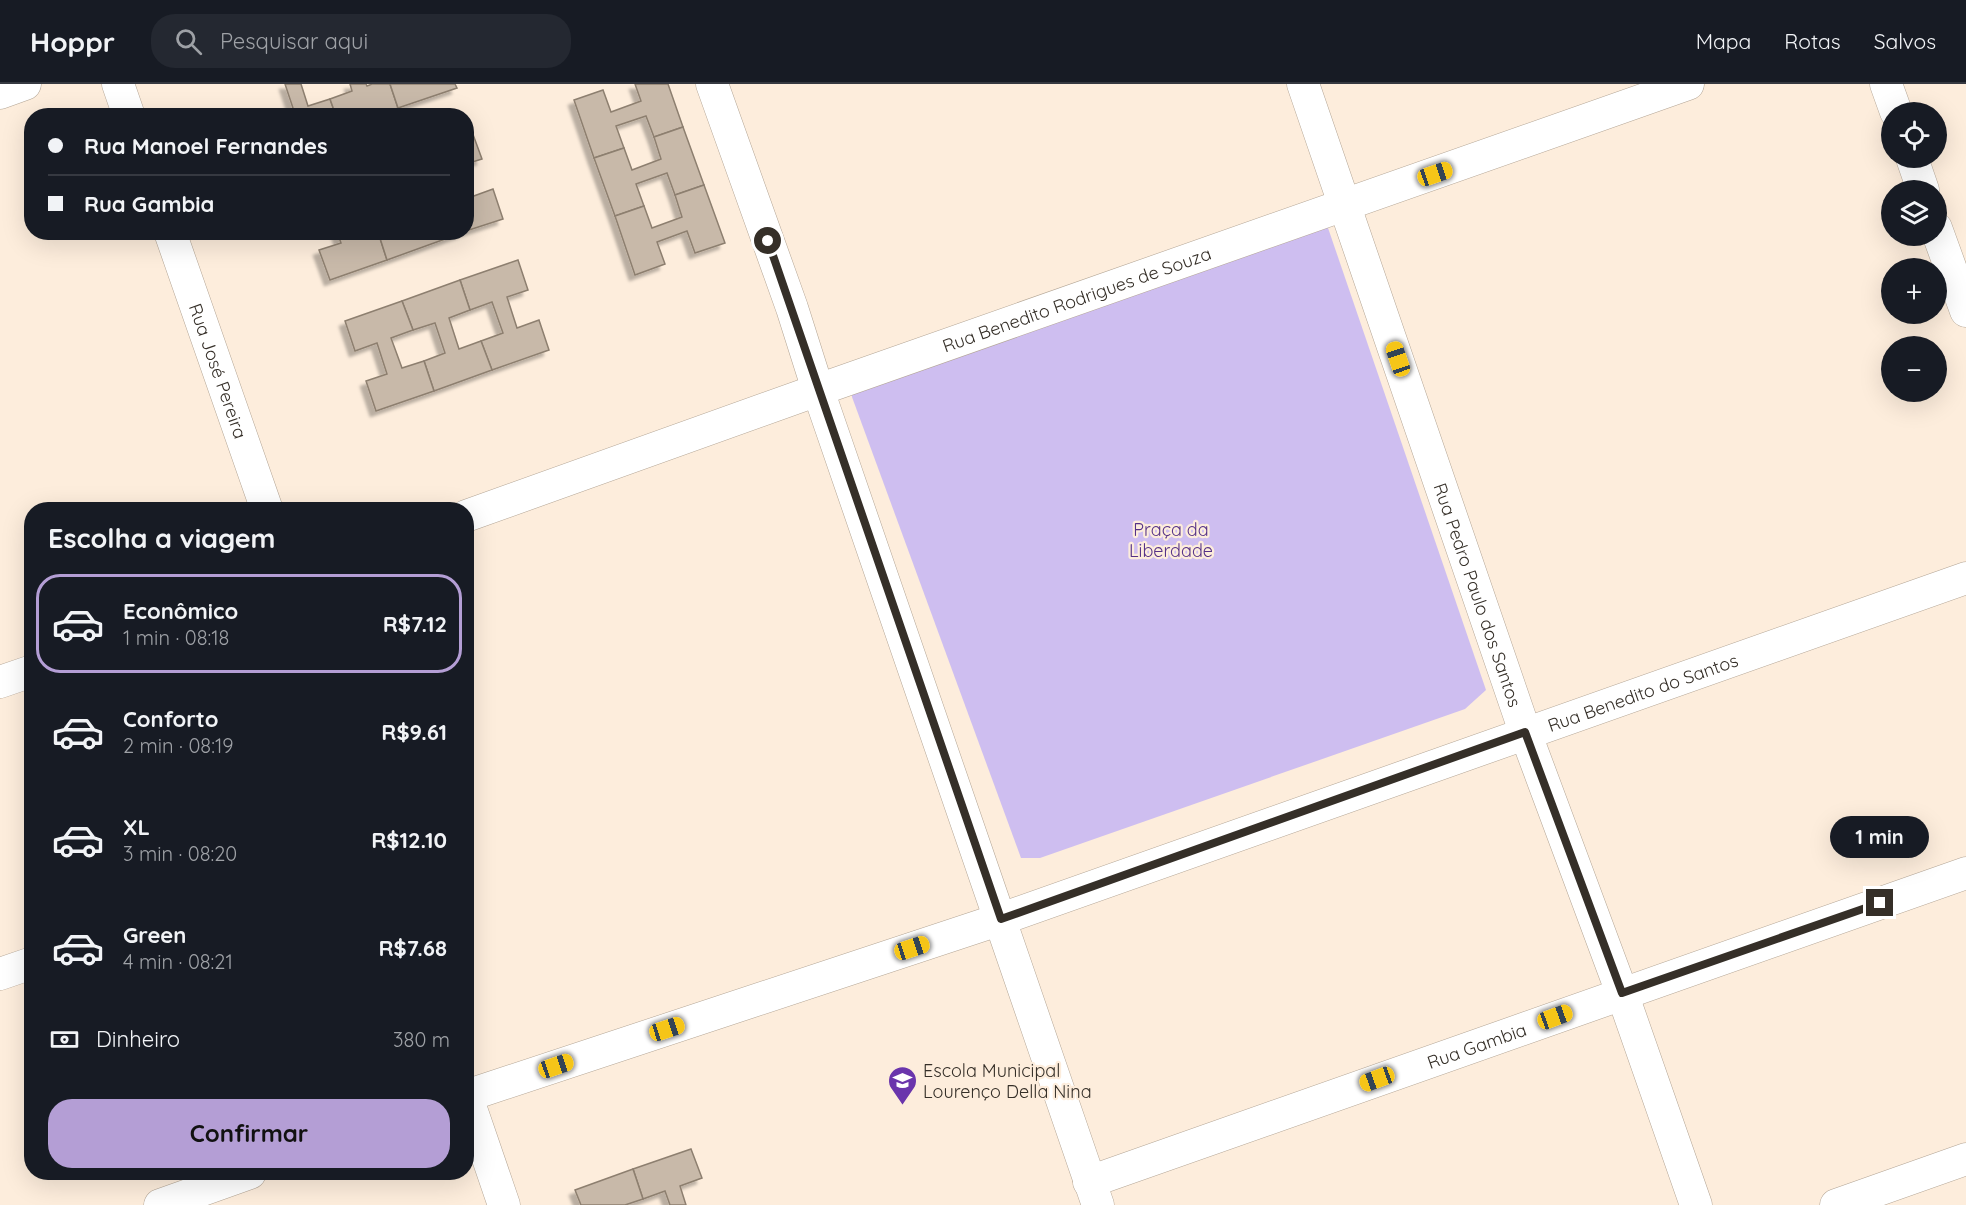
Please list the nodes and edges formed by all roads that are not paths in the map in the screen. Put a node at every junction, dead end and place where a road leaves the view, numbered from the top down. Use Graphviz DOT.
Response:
graph roads {
  1 [pos="26,84"];
  2 [pos="118,84"];
  3 [pos="712,84"];
  4 [pos="1303,84"];
  5 [pos="1688,84"];
  6 [pos="1886,84"];
  7 [pos="0,93"];
  8 [pos="1892,102"];
  9 [pos="126,108"];
  10 [pos="1346,205"];
  11 [pos="173,240"];
  12 [pos="1943,246"];
  13 [pos="1966,311"];
  14 [pos="819,390"];
  15 [pos="264,502"];
  16 [pos="474,513"];
  17 [pos="1966,578"];
  18 [pos="24,674"];
  19 [pos="0,682"];
  20 [pos="1525,732"];
  21 [pos="1966,873"];
  22 [pos="1001,919"];
  23 [pos="24,966"];
  24 [pos="0,974"];
  25 [pos="1622,993"];
  26 [pos="474,1094"];
  27 [pos="474,1117"];
  28 [pos="1966,1159"];
  29 [pos="230,1180"];
  30 [pos="1093,1193"];
  31 [pos="160,1205"];
  32 [pos="504,1205"];
  33 [pos="1696,1205"];
  34 [pos="1836,1205"];
  1 -- 7 [label="street"];
  2 -- 9 [label="street"];
  3 -- 14 [label="street"];
  4 -- 10 [label="street, Rua Pedro Paulo dos Santos"];
  5 -- 10 [label="street, Rua Benedito Rodrigues de Souza"];
  6 -- 8 [label="street"];
  10 -- 14 [label="street, Rua Benedito Rodrigues de Souza"];
  10 -- 20 [label="street, Rua Pedro Paulo dos Santos"];
  11 -- 15 [label="street, Rua José Pereira"];
  12 -- 13 [label="street"];
  14 -- 16 [label="street, Rua Benedito Rodrigues de Souza"];
  14 -- 22 [label="street"];
  17 -- 20 [label="street, Rua Benedito do Santos"];
  18 -- 19 [label="street"];
  20 -- 22 [label="street, Rua Benedito do Santos"];
  20 -- 25 [label="street, Rua Pedro Paulo dos Santos"];
  21 -- 25 [label="street, Rua Gambia"];
  22 -- 26 [label="street, Rua Benedito do Santos"];
  22 -- 30 [label="street"];
  23 -- 24 [label="street"];
  25 -- 30 [label="street, Rua Gambia"];
  25 -- 33 [label="street, Rua Pedro Paulo dos Santos"];
  27 -- 32 [label="street"];
  28 -- 34 [label="street"];
  29 -- 31 [label="street"];
}
